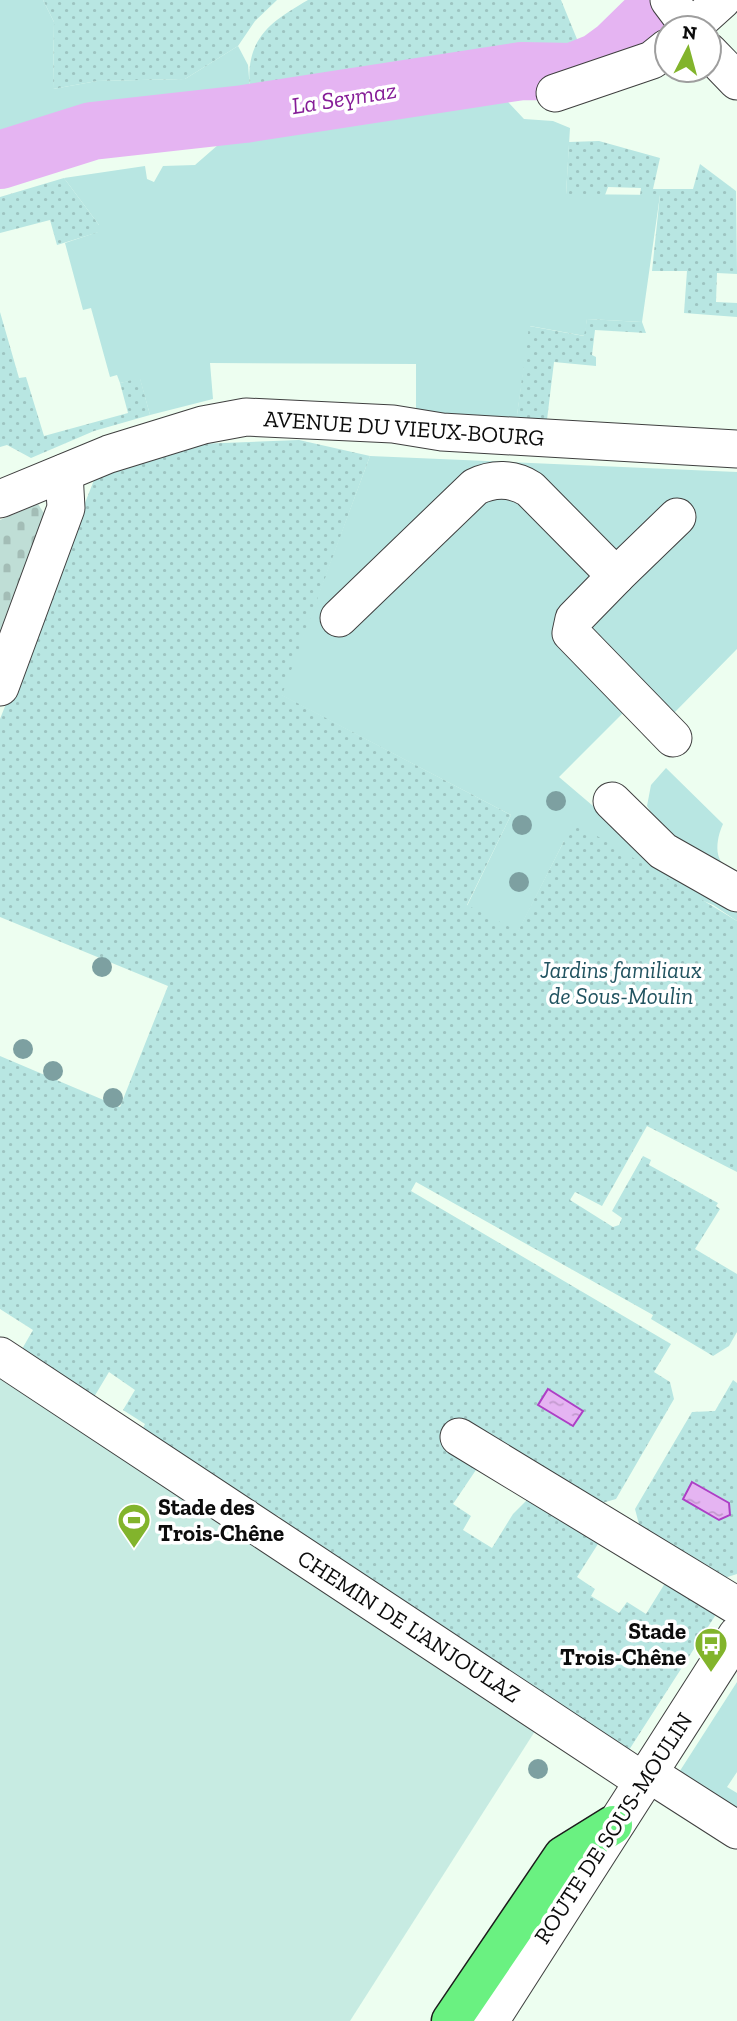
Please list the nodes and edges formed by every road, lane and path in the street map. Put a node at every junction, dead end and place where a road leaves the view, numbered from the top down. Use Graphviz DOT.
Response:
graph roads {
  1 [pos="722,0"];
  2 [pos="698,14"];
  3 [pos="653,59"];
  4 [pos="723,66"];
  5 [pos="737,81"];
  6 [pos="555,93"];
  7 [pos="737,449"];
  8 [pos="64,472"];
  9 [pos="0,499"];
  10 [pos="677,517"];
  11 [pos="616,576"];
  12 [pos="339,618"];
  13 [pos="0,687"];
  14 [pos="673,738"];
  15 [pos="612,801"];
  16 [pos="737,893"];
  17 [pos="0,1356"];
  18 [pos="459,1437"];
  19 [pos="737,1606"];
  20 [pos="737,1635"];
  21 [pos="645,1777"];
  22 [pos="613,1825"];
  23 [pos="737,1830"];
  24 [pos="450,2021"];
  25 [pos="490,2021"];
  1 -- 2 [label="street"];
  3 -- 6 [label="street"];
  4 -- 5 [label="street"];
  7 -- 8 [label="street, AVENUE DU VIEUX-BOURG"];
  8 -- 9 [label="street, AVENUE DU VIEUX-BOURG"];
  8 -- 13 [label="street"];
  10 -- 11 [label="street"];
  11 -- 12 [label="street"];
  11 -- 14 [label="street"];
  15 -- 16 [label="street"];
  17 -- 21 [label="street, CHEMIN DE L'ANJOULAZ"];
  18 -- 19 [label="street"];
  20 -- 21 [label="street, ROUTE DE SOUS-MOULIN"];
  21 -- 22 [label="street, ROUTE DE SOUS-MOULIN"];
  21 -- 23 [label="street, CHEMIN DE L'ANJOULAZ"];
  22 -- 24 [label="main road"];
  22 -- 25 [label="street, ROUTE DE SOUS-MOULIN"];
}
